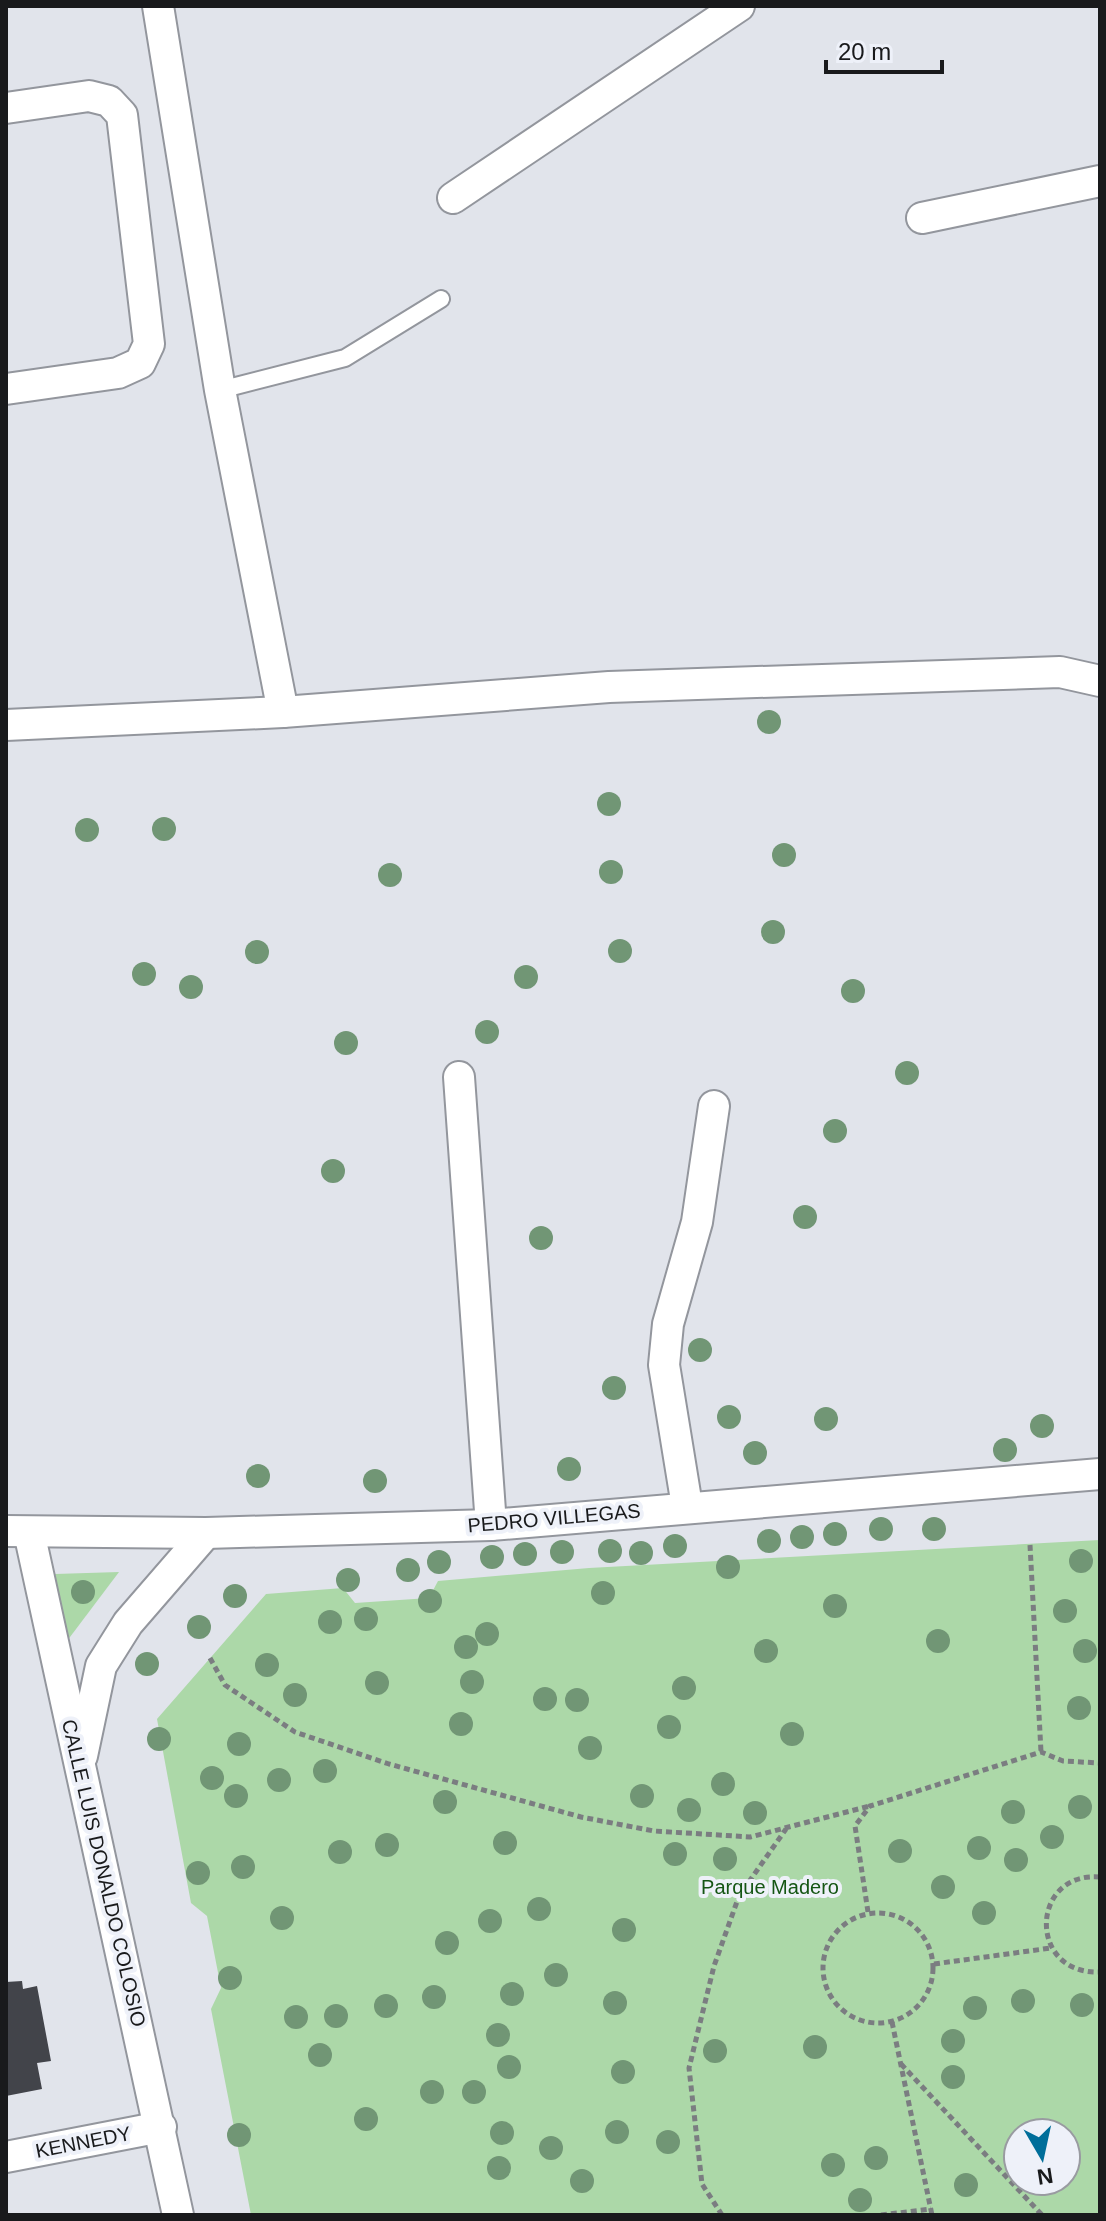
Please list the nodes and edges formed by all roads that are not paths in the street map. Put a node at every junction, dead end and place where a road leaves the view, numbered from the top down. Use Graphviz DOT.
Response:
graph roads {
  1 [pos="158,6"];
  2 [pos="739,6"];
  3 [pos="6,108"];
  4 [pos="1100,181"];
  5 [pos="453,198"];
  6 [pos="922,218"];
  7 [pos="441,299"];
  8 [pos="6,389"];
  9 [pos="220,390"];
  10 [pos="1100,681"];
  11 [pos="283,712"];
  12 [pos="6,725"];
  13 [pos="459,1077"];
  14 [pos="714,1106"];
  15 [pos="1100,1474"];
  16 [pos="687,1506"];
  17 [pos="491,1525"];
  18 [pos="17,1532"];
  19 [pos="206,1533"];
  20 [pos="80,1766"];
  21 [pos="161,2127"];
  22 [pos="6,2157"];
  23 [pos="178,2215"];
  1 -- 9 [label="street"];
  2 -- 5 [label="street"];
  3 -- 8 [label="street"];
  4 -- 6 [label="street"];
  7 -- 9 [label="lane"];
  9 -- 11 [label="street"];
  10 -- 11 [label="street"];
  11 -- 12 [label="street"];
  13 -- 17 [label="street"];
  14 -- 16 [label="street"];
  15 -- 16 [label="street, PEDRO VILLEGAS"];
  16 -- 17 [label="street, PEDRO VILLEGAS"];
  17 -- 19 [label="street, PEDRO VILLEGAS"];
  18 -- 19 [label="street, PEDRO VILLEGAS"];
  18 -- 20 [label="street, CALLE LUIS DONALDO COLOSIO"];
  19 -- 20 [label="street"];
  20 -- 21 [label="street, CALLE LUIS DONALDO COLOSIO"];
  21 -- 22 [label="street, KENNEDY"];
  21 -- 23 [label="street, CALLE LUIS DONALDO COLOSIO"];
}
